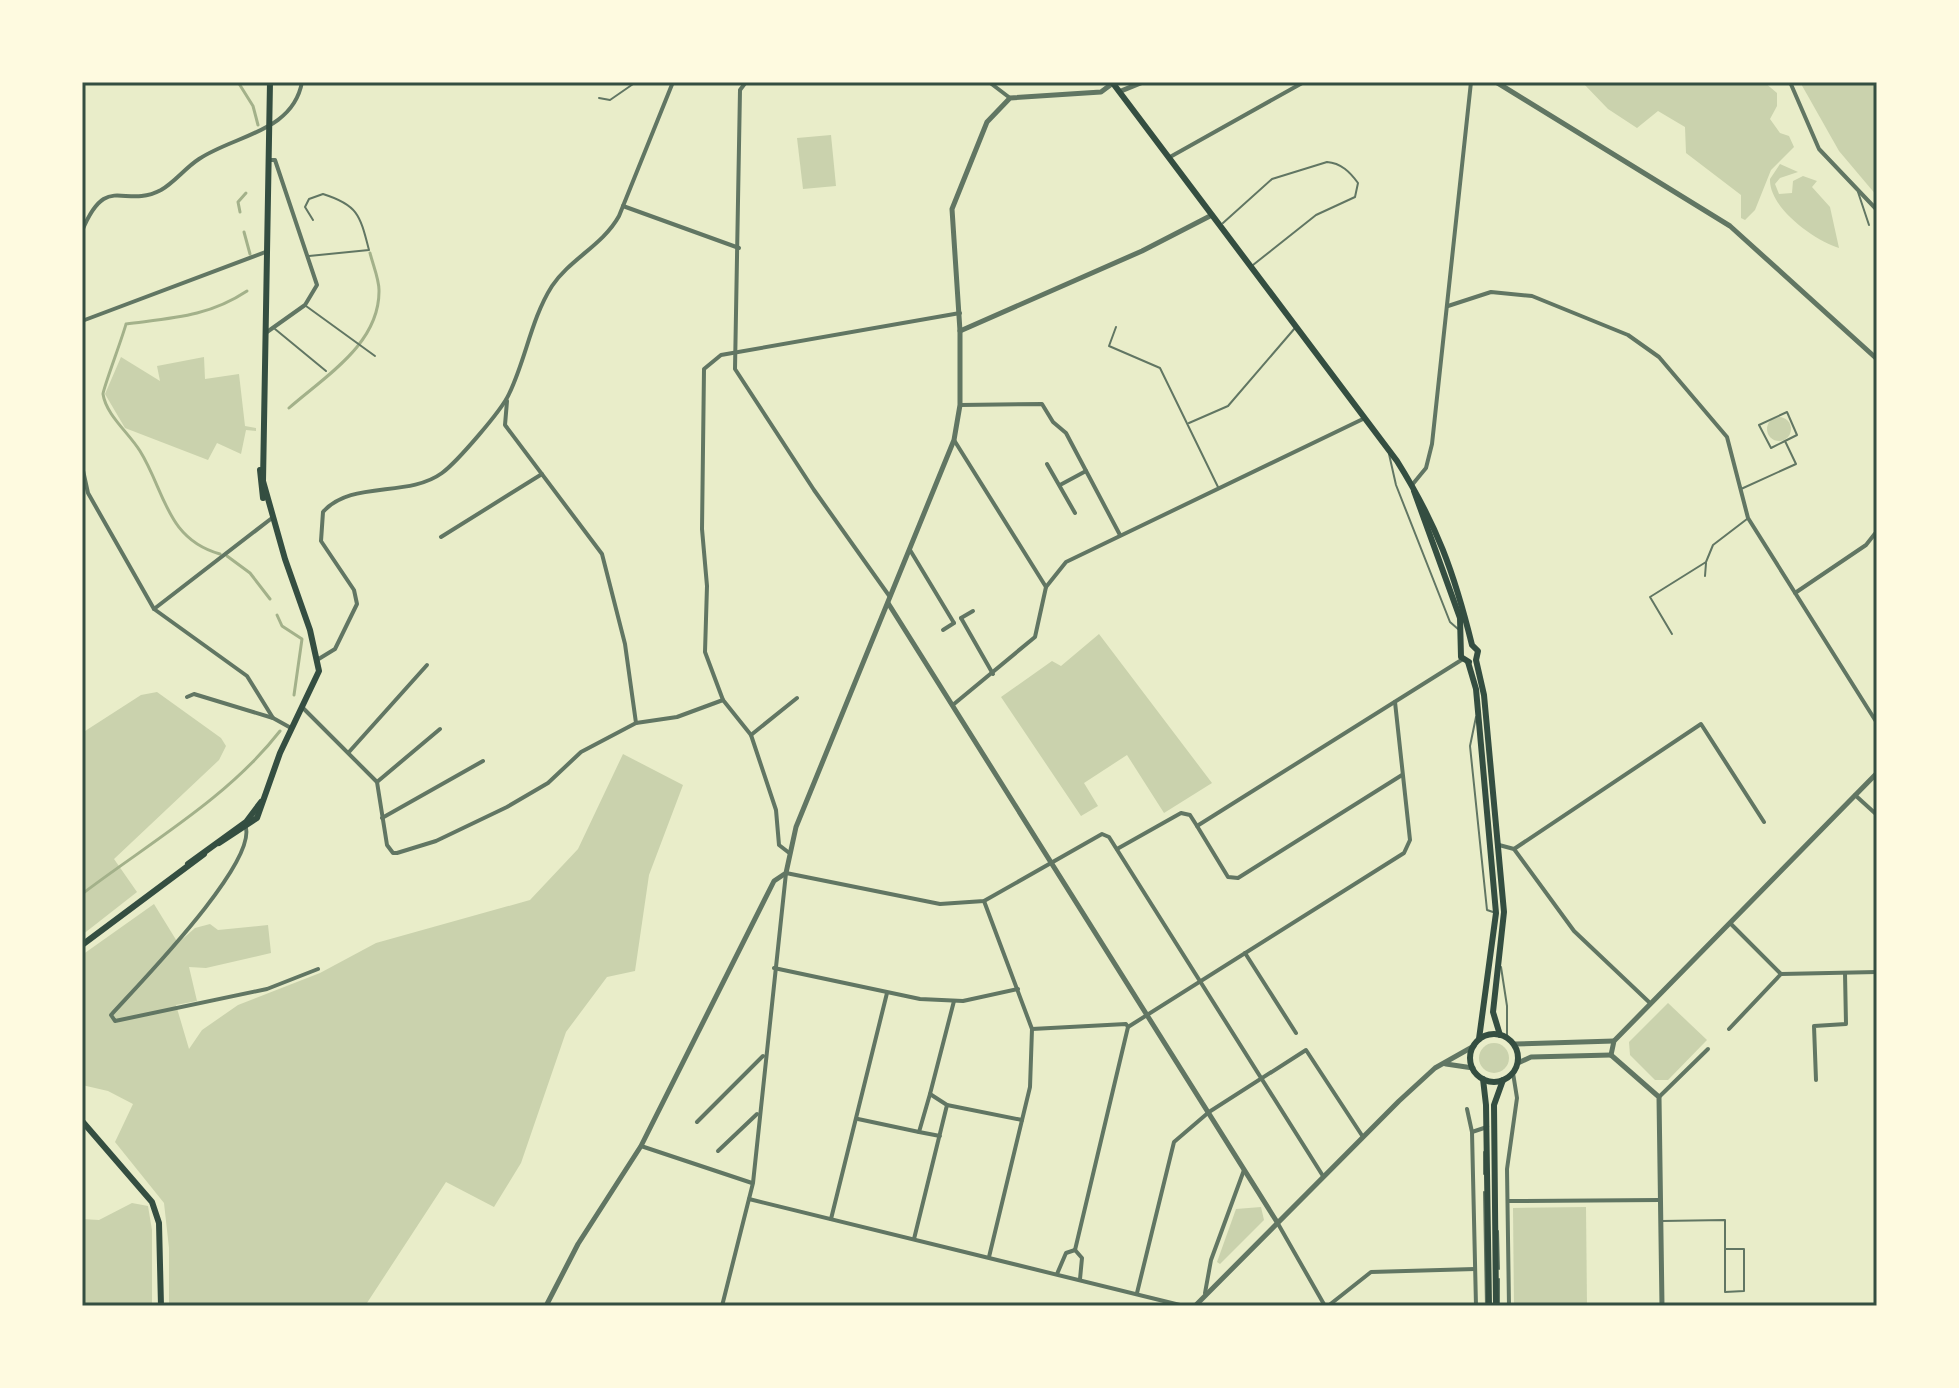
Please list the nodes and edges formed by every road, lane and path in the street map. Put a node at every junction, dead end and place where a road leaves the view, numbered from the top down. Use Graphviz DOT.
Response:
graph roads {
  1 [pos="270,82"];
  2 [pos="302,82"];
  3 [pos="636,82"];
  4 [pos="673,82"];
  5 [pos="746,82"];
  6 [pos="989,82"];
  7 [pos="1113,82"];
  8 [pos="1143,82"];
  9 [pos="1304,82"];
  10 [pos="1471,82"];
  11 [pos="1496,82"];
  12 [pos="1790,82"];
  13 [pos="1121,91"];
  14 [pos="599,98"];
  15 [pos="1010,98"];
  16 [pos="270,125"];
  17 [pos="1168,158"];
  18 [pos="271,160"];
  19 [pos="1855,186"];
  20 [pos="623,206"];
  21 [pos="1877,210"];
  22 [pos="1210,216"];
  23 [pos="313,220"];
  24 [pos="1869,225"];
  25 [pos="1219,227"];
  26 [pos="82,231"];
  27 [pos="739,248"];
  28 [pos="268,251"];
  29 [pos="307,256"];
  30 [pos="1249,268"];
  31 [pos="305,305"];
  32 [pos="1448,306"];
  33 [pos="960,313"];
  34 [pos="82,321"];
  35 [pos="1116,327"];
  36 [pos="1296,327"];
  37 [pos="275,328"];
  38 [pos="960,331"];
  39 [pos="265,333"];
  40 [pos="736,352"];
  41 [pos="375,356"];
  42 [pos="1877,359"];
  43 [pos="326,371"];
  44 [pos="507,398"];
  45 [pos="960,405"];
  46 [pos="1365,418"];
  47 [pos="1187,424"];
  48 [pos="954,440"];
  49 [pos="1785,441"];
  50 [pos="1388,449"];
  51 [pos="1047,464"];
  52 [pos="82,466"];
  53 [pos="1086,471"];
  54 [pos="542,474"];
  55 [pos="1060,485"];
  56 [pos="1412,485"];
  57 [pos="1218,488"];
  58 [pos="1740,490"];
  59 [pos="1075,513"];
  60 [pos="271,514"];
  61 [pos="1748,518"];
  62 [pos="1877,531"];
  63 [pos="1120,535"];
  64 [pos="441,537"];
  65 [pos="910,550"];
  66 [pos="1706,562"];
  67 [pos="1705,576"];
  68 [pos="1046,587"];
  69 [pos="1795,593"];
  70 [pos="889,600"];
  71 [pos="154,609"];
  72 [pos="973,611"];
  73 [pos="961,618"];
  74 [pos="954,623"];
  75 [pos="943,630"];
  76 [pos="1462,633"];
  77 [pos="1672,634"];
  78 [pos="1472,645"];
  79 [pos="1464,647"];
  80 [pos="317,660"];
  81 [pos="1471,662"];
  82 [pos="427,665"];
  83 [pos="993,674"];
  84 [pos="187,697"];
  85 [pos="797,698"];
  86 [pos="723,700"];
  87 [pos="1395,702"];
  88 [pos="954,704"];
  89 [pos="302,707"];
  90 [pos="1478,712"];
  91 [pos="273,718"];
  92 [pos="636,723"];
  93 [pos="1877,723"];
  94 [pos="292,729"];
  95 [pos="440,729"];
  96 [pos="751,735"];
  97 [pos="349,752"];
  98 [pos="483,761"];
  99 [pos="1877,773"];
  100 [pos="1402,775"];
  101 [pos="377,782"];
  102 [pos="1854,794"];
  103 [pos="1877,815"];
  104 [pos="382,818"];
  105 [pos="1764,822"];
  106 [pos="245,826"];
  107 [pos="1197,826"];
  108 [pos="1499,845"];
  109 [pos="1117,849"];
  110 [pos="1514,849"];
  111 [pos="788,852"];
  112 [pos="1053,863"];
  113 [pos="786,873"];
  114 [pos="984,901"];
  115 [pos="1496,913"];
  116 [pos="1729,922"];
  117 [pos="82,945"];
  118 [pos="1245,953"];
  119 [pos="1499,961"];
  120 [pos="774,968"];
  121 [pos="318,969"];
  122 [pos="1877,972"];
  123 [pos="1845,973"];
  124 [pos="1781,974"];
  125 [pos="1201,983"];
  126 [pos="1018,989"];
  127 [pos="887,993"];
  128 [pos="954,1001"];
  129 [pos="1650,1003"];
  130 [pos="1148,1016"];
  131 [pos="1128,1027"];
  132 [pos="1032,1029"];
  133 [pos="1729,1029"];
  134 [pos="1296,1033"];
  135 [pos="1503,1036"];
  136 [pos="1479,1039"];
  137 [pos="1614,1041"];
  138 [pos="1514,1044"];
  139 [pos="1474,1046"];
  140 [pos="1708,1049"];
  141 [pos="765,1055"];
  142 [pos="1611,1055"];
  143 [pos="1518,1063"];
  144 [pos="1445,1064"];
  145 [pos="1473,1068"];
  146 [pos="1513,1073"];
  147 [pos="1260,1077"];
  148 [pos="1483,1079"];
  149 [pos="1503,1080"];
  150 [pos="1816,1080"];
  151 [pos="930,1094"];
  152 [pos="1659,1097"];
  153 [pos="947,1105"];
  154 [pos="1467,1109"];
  155 [pos="758,1112"];
  156 [pos="1209,1112"];
  157 [pos="858,1119"];
  158 [pos="1022,1120"];
  159 [pos="82,1121"];
  160 [pos="697,1122"];
  161 [pos="1487,1127"];
  162 [pos="919,1132"];
  163 [pos="1472,1132"];
  164 [pos="940,1136"];
  165 [pos="1363,1137"];
  166 [pos="641,1146"];
  167 [pos="718,1151"];
  168 [pos="1244,1170"];
  169 [pos="1323,1176"];
  170 [pos="753,1183"];
  171 [pos="749,1199"];
  172 [pos="1660,1200"];
  173 [pos="1508,1201"];
  174 [pos="831,1219"];
  175 [pos="1661,1221"];
  176 [pos="1277,1222"];
  177 [pos="914,1239"];
  178 [pos="1725,1249"];
  179 [pos="1075,1250"];
  180 [pos="989,1257"];
  181 [pos="1475,1269"];
  182 [pos="1057,1274"];
  183 [pos="1080,1279"];
  184 [pos="1137,1293"];
  185 [pos="1205,1293"];
  186 [pos="161,1306"];
  187 [pos="546,1306"];
  188 [pos="722,1306"];
  189 [pos="1184,1306"];
  190 [pos="1195,1306"];
  191 [pos="1327,1306"];
  192 [pos="1476,1306"];
  193 [pos="1487,1306"];
  194 [pos="1498,1306"];
  195 [pos="1509,1306"];
  196 [pos="1662,1306"];
  1 -- 16 [label="main road"];
  2 -- 16 [label="street"];
  3 -- 14 [label="lane"];
  4 -- 20 [label="street"];
  5 -- 27 [label="street"];
  6 -- 15 [label="street"];
  7 -- 13 [label="main road"];
  7 -- 15 [label="street"];
  8 -- 13 [label="street"];
  9 -- 17 [label="street"];
  10 -- 32 [label="street"];
  11 -- 42 [label="street"];
  12 -- 19 [label="street"];
  13 -- 17 [label="main road"];
  15 -- 33 [label="street"];
  16 -- 18 [label="main road"];
  16 -- 26 [label="street"];
  17 -- 22 [label="main road"];
  18 -- 28 [label="main road"];
  18 -- 29 [label="street"];
  19 -- 21 [label="street"];
  19 -- 24 [label="lane"];
  20 -- 27 [label="street"];
  20 -- 44 [label="street"];
  22 -- 25 [label="main road"];
  22 -- 38 [label="street"];
  23 -- 29 [label="lane"];
  25 -- 30 [label="main road"];
  25 -- 30 [label="lane"];
  27 -- 40 [label="street"];
  28 -- 34 [label="street"];
  28 -- 39 [label="main road"];
  29 -- 31 [label="street"];
  30 -- 36 [label="main road"];
  31 -- 37 [label="street"];
  31 -- 41 [label="lane"];
  32 -- 56 [label="street"];
  32 -- 58 [label="street"];
  33 -- 38 [label="street"];
  33 -- 40 [label="street"];
  35 -- 47 [label="lane"];
  36 -- 46 [label="main road"];
  36 -- 47 [label="lane"];
  37 -- 39 [label="street"];
  37 -- 43 [label="lane"];
  38 -- 45 [label="street"];
  39 -- 60 [label="main road"];
  40 -- 70 [label="street"];
  40 -- 86 [label="street"];
  44 -- 54 [label="street"];
  44 -- 80 [label="street"];
  45 -- 48 [label="street"];
  45 -- 53 [label="street"];
  46 -- 50 [label="main road"];
  46 -- 57 [label="street"];
  47 -- 57 [label="lane"];
  48 -- 65 [label="street"];
  48 -- 68 [label="street"];
  49 -- 49 [label="lane"];
  49 -- 58 [label="lane"];
  50 -- 56 [label="main road"];
  50 -- 76 [label="lane"];
  51 -- 55 [label="street"];
  52 -- 71 [label="street"];
  53 -- 55 [label="street"];
  53 -- 63 [label="street"];
  54 -- 64 [label="street"];
  54 -- 92 [label="street"];
  55 -- 59 [label="street"];
  56 -- 76 [label="main road"];
  56 -- 78 [label="main road"];
  57 -- 63 [label="street"];
  58 -- 61 [label="street"];
  60 -- 71 [label="street"];
  60 -- 80 [label="main road"];
  61 -- 66 [label="lane"];
  61 -- 69 [label="street"];
  62 -- 69 [label="street"];
  63 -- 68 [label="street"];
  65 -- 70 [label="street"];
  65 -- 74 [label="street"];
  66 -- 67 [label="lane"];
  66 -- 77 [label="lane"];
  68 -- 83 [label="street"];
  69 -- 93 [label="street"];
  70 -- 88 [label="street"];
  70 -- 111 [label="street"];
  71 -- 91 [label="street"];
  72 -- 73 [label="street"];
  73 -- 74 [label="street"];
  73 -- 83 [label="street"];
  74 -- 75 [label="street"];
  76 -- 79 [label="main road"];
  78 -- 79 [label="main road"];
  78 -- 81 [label="main road"];
  79 -- 81 [label="main road"];
  80 -- 89 [label="main road"];
  81 -- 87 [label="street"];
  81 -- 90 [label="main road"];
  81 -- 108 [label="main road"];
  82 -- 97 [label="street"];
  83 -- 88 [label="street"];
  84 -- 91 [label="street"];
  85 -- 96 [label="street"];
  86 -- 92 [label="street"];
  86 -- 96 [label="street"];
  87 -- 100 [label="street"];
  87 -- 107 [label="street"];
  88 -- 112 [label="street"];
  89 -- 94 [label="main road"];
  89 -- 97 [label="street"];
  90 -- 115 [label="main road"];
  90 -- 115 [label="lane"];
  91 -- 94 [label="street"];
  92 -- 104 [label="street"];
  94 -- 106 [label="main road"];
  95 -- 101 [label="street"];
  96 -- 111 [label="street"];
  97 -- 101 [label="street"];
  98 -- 104 [label="street"];
  99 -- 102 [label="street"];
  100 -- 107 [label="street"];
  100 -- 118 [label="street"];
  101 -- 104 [label="street"];
  102 -- 103 [label="street"];
  102 -- 116 [label="street"];
  105 -- 110 [label="street"];
  106 -- 117 [label="main road"];
  106 -- 121 [label="street"];
  107 -- 109 [label="street"];
  108 -- 110 [label="street"];
  108 -- 119 [label="main road"];
  109 -- 112 [label="street"];
  109 -- 125 [label="street"];
  110 -- 129 [label="street"];
  111 -- 113 [label="street"];
  112 -- 114 [label="street"];
  112 -- 130 [label="street"];
  113 -- 114 [label="street"];
  113 -- 120 [label="street"];
  113 -- 166 [label="street"];
  114 -- 126 [label="street"];
  115 -- 136 [label="main road"];
  116 -- 124 [label="street"];
  116 -- 129 [label="street"];
  118 -- 125 [label="street"];
  118 -- 134 [label="street"];
  119 -- 135 [label="lane"];
  119 -- 135 [label="main road"];
  120 -- 127 [label="street"];
  120 -- 141 [label="street"];
  122 -- 123 [label="street"];
  123 -- 124 [label="street"];
  123 -- 150 [label="street"];
  124 -- 133 [label="street"];
  125 -- 130 [label="street"];
  125 -- 147 [label="street"];
  126 -- 128 [label="street"];
  126 -- 132 [label="street"];
  127 -- 128 [label="street"];
  127 -- 157 [label="street"];
  128 -- 151 [label="street"];
  129 -- 137 [label="street"];
  130 -- 131 [label="street"];
  130 -- 156 [label="street"];
  131 -- 132 [label="street"];
  131 -- 179 [label="street"];
  132 -- 158 [label="street"];
  135 -- 136 [label="main road"];
  135 -- 138 [label="main road"];
  136 -- 139 [label="main road"];
  137 -- 138 [label="street"];
  137 -- 142 [label="street"];
  138 -- 143 [label="main road"];
  139 -- 144 [label="street"];
  139 -- 145 [label="main road"];
  140 -- 152 [label="street"];
  141 -- 155 [label="street"];
  141 -- 160 [label="street"];
  142 -- 143 [label="street"];
  142 -- 152 [label="street"];
  143 -- 146 [label="main road"];
  144 -- 145 [label="street"];
  144 -- 165 [label="street"];
  145 -- 148 [label="main road"];
  146 -- 149 [label="main road"];
  146 -- 173 [label="street"];
  147 -- 156 [label="street"];
  147 -- 165 [label="street"];
  147 -- 169 [label="street"];
  148 -- 149 [label="main road"];
  148 -- 161 [label="main road"];
  149 -- 194 [label="main road"];
  151 -- 153 [label="street"];
  151 -- 162 [label="street"];
  152 -- 172 [label="street"];
  153 -- 158 [label="street"];
  153 -- 164 [label="street"];
  154 -- 163 [label="street"];
  155 -- 167 [label="street"];
  155 -- 170 [label="street"];
  156 -- 168 [label="street"];
  156 -- 184 [label="street"];
  157 -- 162 [label="street"];
  157 -- 174 [label="street"];
  158 -- 180 [label="street"];
  159 -- 186 [label="main road"];
  161 -- 163 [label="street"];
  161 -- 193 [label="main road"];
  162 -- 164 [label="street"];
  163 -- 181 [label="street"];
  164 -- 177 [label="street"];
  165 -- 169 [label="street"];
  166 -- 170 [label="street"];
  166 -- 187 [label="street"];
  168 -- 176 [label="street"];
  168 -- 185 [label="street"];
  169 -- 176 [label="street"];
  170 -- 171 [label="street"];
  171 -- 174 [label="street"];
  171 -- 188 [label="street"];
  172 -- 173 [label="street"];
  172 -- 175 [label="street"];
  173 -- 195 [label="street"];
  174 -- 177 [label="street"];
  175 -- 178 [label="lane"];
  175 -- 196 [label="street"];
  176 -- 185 [label="street"];
  176 -- 191 [label="street"];
  177 -- 180 [label="street"];
  178 -- 178 [label="lane"];
  179 -- 182 [label="street"];
  179 -- 183 [label="street"];
  180 -- 182 [label="street"];
  181 -- 191 [label="street"];
  181 -- 192 [label="street"];
  182 -- 183 [label="street"];
  183 -- 184 [label="street"];
  184 -- 189 [label="street"];
  185 -- 190 [label="street"];
}
